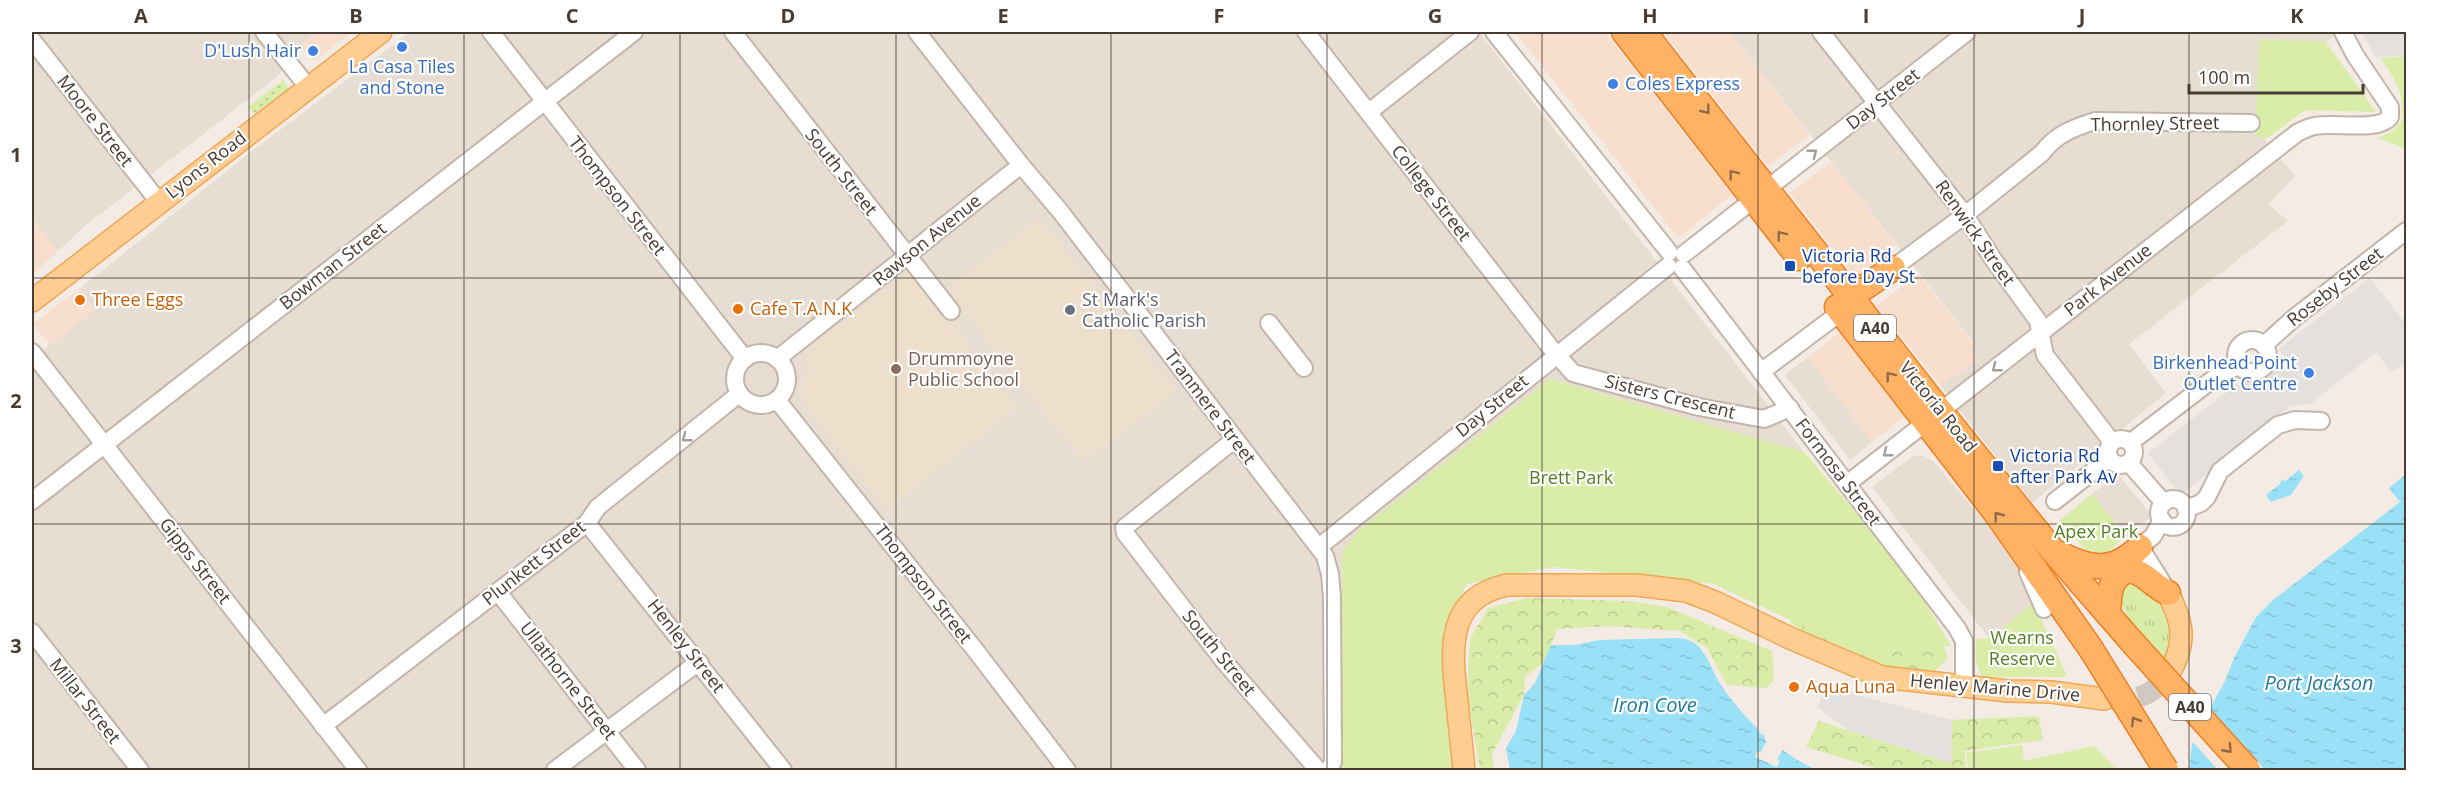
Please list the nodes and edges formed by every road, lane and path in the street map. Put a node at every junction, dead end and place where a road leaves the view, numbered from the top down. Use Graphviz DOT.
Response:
graph roads {
  1 [pos="264,32"];
  2 [pos="381,32"];
  3 [pos="491,32"];
  4 [pos="634,32"];
  5 [pos="733,32"];
  6 [pos="917,32"];
  7 [pos="1306,32"];
  8 [pos="1470,32"];
  9 [pos="1494,32"];
  10 [pos="1624,32"];
  11 [pos="1644,32"];
  12 [pos="1821,32"];
  13 [pos="1967,32"];
  14 [pos="2343,32"];
  15 [pos="32,40"];
  16 [pos="308,87"];
  17 [pos="544,101"];
  18 [pos="1879,103"];
  19 [pos="1369,112"];
  20 [pos="2251,123"];
  21 [pos="1021,165"];
  22 [pos="1760,195"];
  23 [pos="159,201"];
  24 [pos="1965,215"];
  25 [pos="2406,231"];
  26 [pos="907,256"];
  27 [pos="1676,260"];
  28 [pos="1893,268"];
  29 [pos="1842,300"];
  30 [pos="32,301"];
  31 [pos="951,311"];
  32 [pos="1269,323"];
  33 [pos="2040,333"];
  34 [pos="2264,345"];
  35 [pos="32,352"];
  36 [pos="1556,354"];
  37 [pos="745,359"];
  38 [pos="777,359"];
  39 [pos="2239,366"];
  40 [pos="1304,368"];
  41 [pos="1761,372"];
  42 [pos="735,398"];
  43 [pos="777,400"];
  44 [pos="1790,408"];
  45 [pos="1934,416"];
  46 [pos="2321,421"];
  47 [pos="1234,440"];
  48 [pos="2131,442"];
  49 [pos="104,445"];
  50 [pos="2111,450"];
  51 [pos="2129,463"];
  52 [pos="1847,484"];
  53 [pos="32,501"];
  54 [pos="2055,501"];
  55 [pos="2164,503"];
  56 [pos="2187,509"];
  57 [pos="587,523"];
  58 [pos="2166,523"];
  59 [pos="1319,547"];
  60 [pos="2053,551"];
  61 [pos="2146,557"];
  62 [pos="2025,566"];
  63 [pos="498,592"];
  64 [pos="2168,593"];
  65 [pos="2044,609"];
  66 [pos="2108,614"];
  67 [pos="32,632"];
  68 [pos="700,663"];
  69 [pos="2172,668"];
  70 [pos="1964,687"];
  71 [pos="2104,699"];
  72 [pos="323,726"];
  73 [pos="607,730"];
  74 [pos="140,771"];
  75 [pos="358,771"];
  76 [pos="555,771"];
  77 [pos="637,771"];
  78 [pos="783,771"];
  79 [pos="1067,771"];
  80 [pos="1318,771"];
  81 [pos="1329,771"];
  82 [pos="1464,771"];
  83 [pos="2166,771"];
  84 [pos="2248,771"];
  1 -- 16 [label="street"];
  2 -- 16 [label="main road, Lyons Road"];
  3 -- 17 [label="street, Thompson Street"];
  4 -- 17 [label="street, Bowman Street"];
  5 -- 26 [label="street, South Street"];
  6 -- 21 [label="street, Tranmere Street"];
  7 -- 19 [label="street, College Street"];
  8 -- 19 [label="street"];
  9 -- 27 [label="street, Formosa Street"];
  22 -- 10 [label="highway, Victoria Road / A40, one-way"];
  11 -- 22 [label="highway, Victoria Road / A40, one-way"];
  12 -- 18 [label="street, Renwick Street"];
  13 -- 18 [label="street, Day Street"];
  14 -- 33 [label="street, Park Avenue"];
  15 -- 23 [label="street, Moore Street"];
  16 -- 23 [label="main road, Lyons Road"];
  17 -- 37 [label="street, Thompson Street"];
  17 -- 49 [label="street, Bowman Street"];
  22 -- 18 [label="street, Day Street, one-way"];
  18 -- 24 [label="street, Renwick Street"];
  19 -- 36 [label="street, College Street"];
  20 -- 24 [label="street, Thornley Street"];
  21 -- 26 [label="street, Rawson Avenue"];
  21 -- 47 [label="street, Tranmere Street"];
  22 -- 27 [label="street, Day Street"];
  22 -- 29 [label="highway, Victoria Road / A40"];
  23 -- 30 [label="main road, Lyons Road"];
  24 -- 28 [label="street, Thornley Street"];
  24 -- 33 [label="street, Renwick Street"];
  25 -- 34 [label="street, Roseby Street"];
  26 -- 31 [label="street, South Street"];
  26 -- 38 [label="street, Rawson Avenue"];
  27 -- 36 [label="street, Day Street"];
  27 -- 41 [label="street, Formosa Street"];
  28 -- 29 [label="highway"];
  29 -- 41 [label="street"];
  29 -- 45 [label="highway, Victoria Road / A40"];
  32 -- 40 [label="street"];
  33 -- 45 [label="street, Park Avenue, one-way"];
  33 -- 50 [label="street, Renwick Street"];
  34 -- 39 [label="street"];
  34 -- 39 [label="street"];
  35 -- 49 [label="street, Gipps Street"];
  36 -- 44 [label="street, Sisters Crescent"];
  36 -- 59 [label="street, Day Street"];
  37 -- 38 [label="street"];
  37 -- 42 [label="street"];
  38 -- 43 [label="street"];
  39 -- 48 [label="street"];
  41 -- 44 [label="street, Formosa Street"];
  42 -- 43 [label="street"];
  42 -- 57 [label="street, Plunkett Street, one-way"];
  43 -- 79 [label="street, Thompson Street"];
  44 -- 52 [label="street, Formosa Street"];
  45 -- 52 [label="street, Park Avenue, one-way"];
  45 -- 60 [label="highway, Victoria Road / A40"];
  83 -- 45 [label="highway, Victoria Road / A40, one-way, bridge"];
  46 -- 56 [label="street"];
  47 -- 59 [label="street, Tranmere Street"];
  47 -- 80 [label="street, South Street"];
  48 -- 50 [label="street"];
  48 -- 51 [label="street"];
  49 -- 53 [label="street, Bowman Street"];
  49 -- 72 [label="street, Gipps Street"];
  50 -- 51 [label="street"];
  50 -- 54 [label="street"];
  51 -- 55 [label="street"];
  52 -- 70 [label="street, Formosa Street"];
  55 -- 56 [label="street"];
  55 -- 58 [label="street"];
  56 -- 58 [label="street"];
  57 -- 63 [label="street, Plunkett Street"];
  57 -- 68 [label="street, Henley Street"];
  58 -- 61 [label="street"];
  58 -- 61 [label="street"];
  59 -- 81 [label="street, Tranmere Street"];
  60 -- 61 [label="highway"];
  60 -- 66 [label="highway, Victoria Road / A40"];
  61 -- 64 [label="street"];
  62 -- 65 [label="street"];
  63 -- 72 [label="street, Plunkett Street"];
  63 -- 73 [label="street, Ullathorne Street"];
  64 -- 66 [label="highway"];
  64 -- 69 [label="main road"];
  66 -- 84 [label="highway, Victoria Road / A40, one-way, bridge"];
  67 -- 74 [label="street, Millar Street"];
  68 -- 73 [label="street"];
  68 -- 78 [label="street, Henley Street"];
  70 -- 71 [label="main road, Henley Marine Drive"];
  70 -- 82 [label="main road, Henley Marine Drive"];
  72 -- 75 [label="street, Gipps Street"];
  73 -- 76 [label="street"];
  73 -- 77 [label="street, Ullathorne Street"];
}
